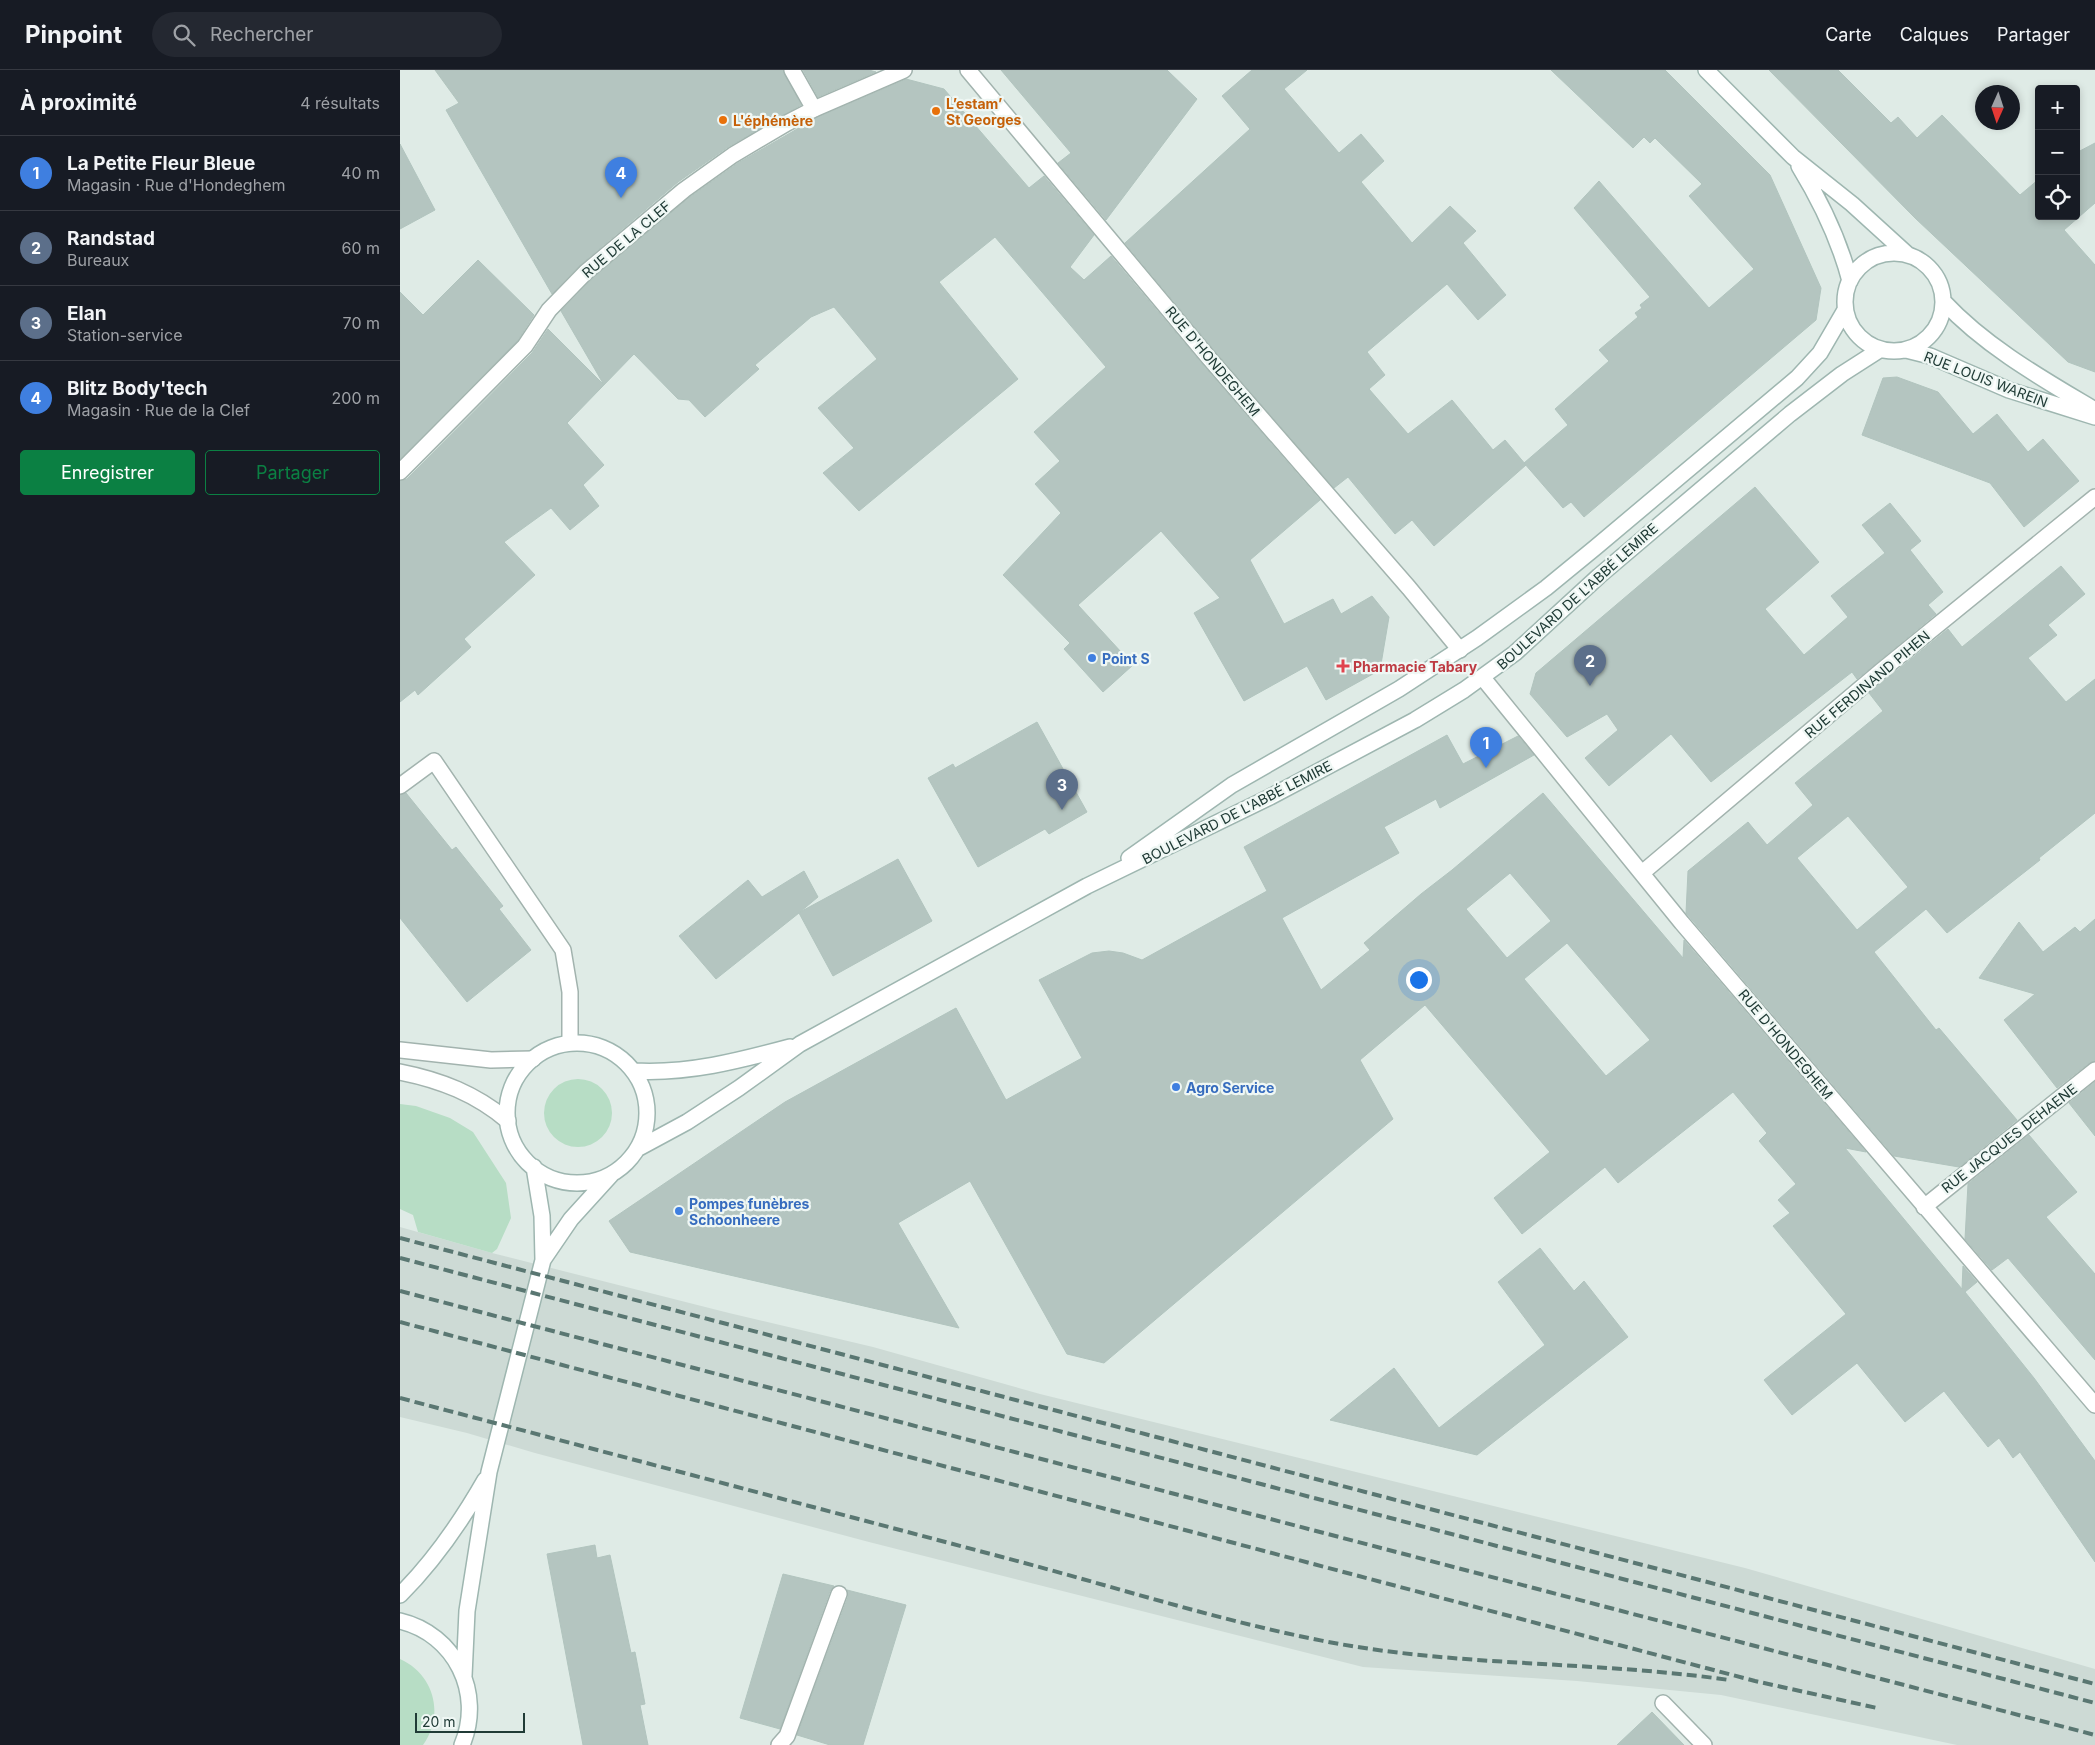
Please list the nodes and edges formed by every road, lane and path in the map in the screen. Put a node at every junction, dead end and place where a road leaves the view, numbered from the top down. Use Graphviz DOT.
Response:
graph roads {
  1 [pos="792,70"];
  2 [pos="904,70"];
  3 [pos="968,70"];
  4 [pos="1706,70"];
  5 [pos="814,109"];
  6 [pos="1793,156"];
  7 [pos="1908,255"];
  8 [pos="1850,281"];
  9 [pos="1944,302"];
  10 [pos="1845,310"];
  11 [pos="1880,349"];
  12 [pos="1906,350"];
  13 [pos="2095,410"];
  14 [pos="2095,417"];
  15 [pos="400,472"];
  16 [pos="2095,497"];
  17 [pos="1460,650"];
  18 [pos="1483,678"];
  19 [pos="400,786"];
  20 [pos="1642,873"];
  21 [pos="1087,886"];
  22 [pos="570,1043"];
  23 [pos="800,1044"];
  24 [pos="400,1050"];
  25 [pos="533,1059"];
  26 [pos="2095,1070"];
  27 [pos="634,1071"];
  28 [pos="400,1072"];
  29 [pos="508,1121"];
  30 [pos="637,1150"];
  31 [pos="534,1167"];
  32 [pos="613,1173"];
  33 [pos="1924,1206"];
  34 [pos="543,1260"];
  35 [pos="2095,1405"];
  36 [pos="489,1472"];
  37 [pos="839,1594"];
  38 [pos="400,1595"];
  39 [pos="400,1621"];
  40 [pos="464,1676"];
  41 [pos="1663,1703"];
  42 [pos="462,1745"];
  43 [pos="778,1745"];
  44 [pos="1704,1745"];
  1 -- 5 [label="main road"];
  2 -- 5 [label="main road, RUE DE LA CLEF"];
  3 -- 17 [label="main road, RUE D'HONDEGHEM"];
  4 -- 6 [label="main road"];
  5 -- 15 [label="main road, RUE DE LA CLEF"];
  6 -- 7 [label="main road"];
  6 -- 8 [label="main road"];
  7 -- 8 [label="main road"];
  7 -- 9 [label="main road"];
  8 -- 10 [label="main road"];
  9 -- 12 [label="main road"];
  9 -- 13 [label="main road, RUE LOUIS WAREIN"];
  10 -- 11 [label="main road"];
  10 -- 17 [label="main road, BOULEVARD DE L'ABBÉ LEMIRE"];
  11 -- 12 [label="main road"];
  11 -- 18 [label="main road, BOULEVARD DE L'ABBÉ LEMIRE"];
  12 -- 14 [label="main road, RUE LOUIS WAREIN"];
  16 -- 20 [label="main road, RUE FERDINAND PIHEN"];
  17 -- 21 [label="main road, BOULEVARD DE L'ABBÉ LEMIRE"];
  18 -- 20 [label="main road, RUE D'HONDEGHEM"];
  18 -- 21 [label="main road, BOULEVARD DE L'ABBÉ LEMIRE"];
  19 -- 22 [label="main road"];
  20 -- 33 [label="main road, RUE D'HONDEGHEM"];
  21 -- 23 [label="main road, BOULEVARD DE L'ABBÉ LEMIRE"];
  22 -- 25 [label="main road"];
  22 -- 27 [label="main road"];
  23 -- 27 [label="main road, BOULEVARD DE L'ABBÉ LEMIRE"];
  23 -- 30 [label="main road, BOULEVARD DE L'ABBÉ LEMIRE"];
  24 -- 25 [label="main road"];
  25 -- 29 [label="main road"];
  26 -- 33 [label="main road, RUE JACQUES DEHAENE"];
  27 -- 30 [label="main road"];
  28 -- 29 [label="main road"];
  29 -- 31 [label="main road"];
  30 -- 32 [label="main road"];
  31 -- 32 [label="main road"];
  31 -- 34 [label="main road"];
  32 -- 34 [label="main road"];
  33 -- 35 [label="main road, RUE D'HONDEGHEM"];
  34 -- 36 [label="main road"];
  36 -- 38 [label="main road"];
  36 -- 40 [label="main road"];
  37 -- 43 [label="main road"];
  39 -- 40 [label="main road"];
  40 -- 42 [label="main road"];
  41 -- 44 [label="main road"];
}
